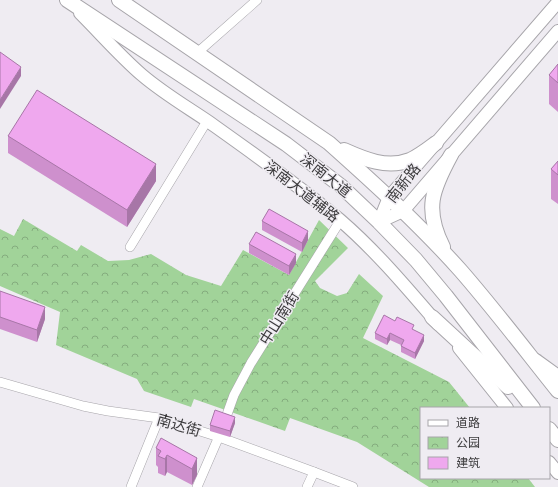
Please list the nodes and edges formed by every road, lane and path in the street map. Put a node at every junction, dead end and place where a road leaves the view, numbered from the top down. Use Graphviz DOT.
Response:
graph roads {
  1 [pos="119,0"];
  2 [pos="257,0"];
  3 [pos="68,1"];
  4 [pos="558,2"];
  5 [pos="558,31"];
  6 [pos="197,53"];
  7 [pos="208,121"];
  8 [pos="329,143"];
  9 [pos="436,144"];
  10 [pos="451,155"];
  11 [pos="388,197"];
  12 [pos="403,210"];
  13 [pos="340,221"];
  14 [pos="379,222"];
  15 [pos="130,247"];
  16 [pos="461,271"];
  17 [pos="432,317"];
  18 [pos="531,357"];
  19 [pos="558,376"];
  20 [pos="0,382"];
  21 [pos="558,392"];
  22 [pos="506,407"];
  23 [pos="531,407"];
  24 [pos="531,407"];
  25 [pos="159,418"];
  26 [pos="225,420"];
  27 [pos="550,430"];
  28 [pos="220,436"];
  29 [pos="558,440"];
  30 [pos="550,463"];
  31 [pos="314,472"];
  32 [pos="558,473"];
  33 [pos="131,487"];
  34 [pos="197,487"];
  35 [pos="307,487"];
  36 [pos="353,487"];
  1 -- 6 [label="main road, 深南大道"];
  2 -- 6 [label="street"];
  3 -- 7 [label="main road, 深南大道辅路"];
  3 -- 14 [label="main road, 深南大道"];
  4 -- 9 [label="main road, 南新路"];
  5 -- 10 [label="main road, 南新路"];
  6 -- 8 [label="main road, 深南大道"];
  7 -- 13 [label="main road, 深南大道辅路"];
  7 -- 15 [label="street"];
  8 -- 9 [label="main road"];
  8 -- 11 [label="main road, 深南大道"];
  9 -- 11 [label="main road, 南新路"];
  10 -- 12 [label="main road, 南新路"];
  10 -- 16 [label="main road"];
  11 -- 12 [label="main road, 深南大道"];
  11 -- 14 [label="main road, 南新路"];
  12 -- 14 [label="main road, 南新路"];
  12 -- 16 [label="main road, 深南大道"];
  13 -- 17 [label="main road, 深南大道辅路"];
  13 -- 26 [label="street, 中山南街"];
  14 -- 23 [label="main road, 深南大道"];
  16 -- 18 [label="main road, 深南大道"];
  17 -- 22 [label="main road, 深南大道辅路"];
  17 -- 24 [label="main road"];
  18 -- 19 [label="main road"];
  18 -- 21 [label="main road, 深南大道"];
  20 -- 25 [label="street, 南达街"];
  25 -- 28 [label="street, 南达街"];
  25 -- 33 [label="street"];
  27 -- 29 [label="main road"];
  28 -- 31 [label="street, 南达街"];
  28 -- 34 [label="street"];
  30 -- 32 [label="main road"];
  31 -- 35 [label="street"];
  31 -- 36 [label="street, 南达街"];
}
